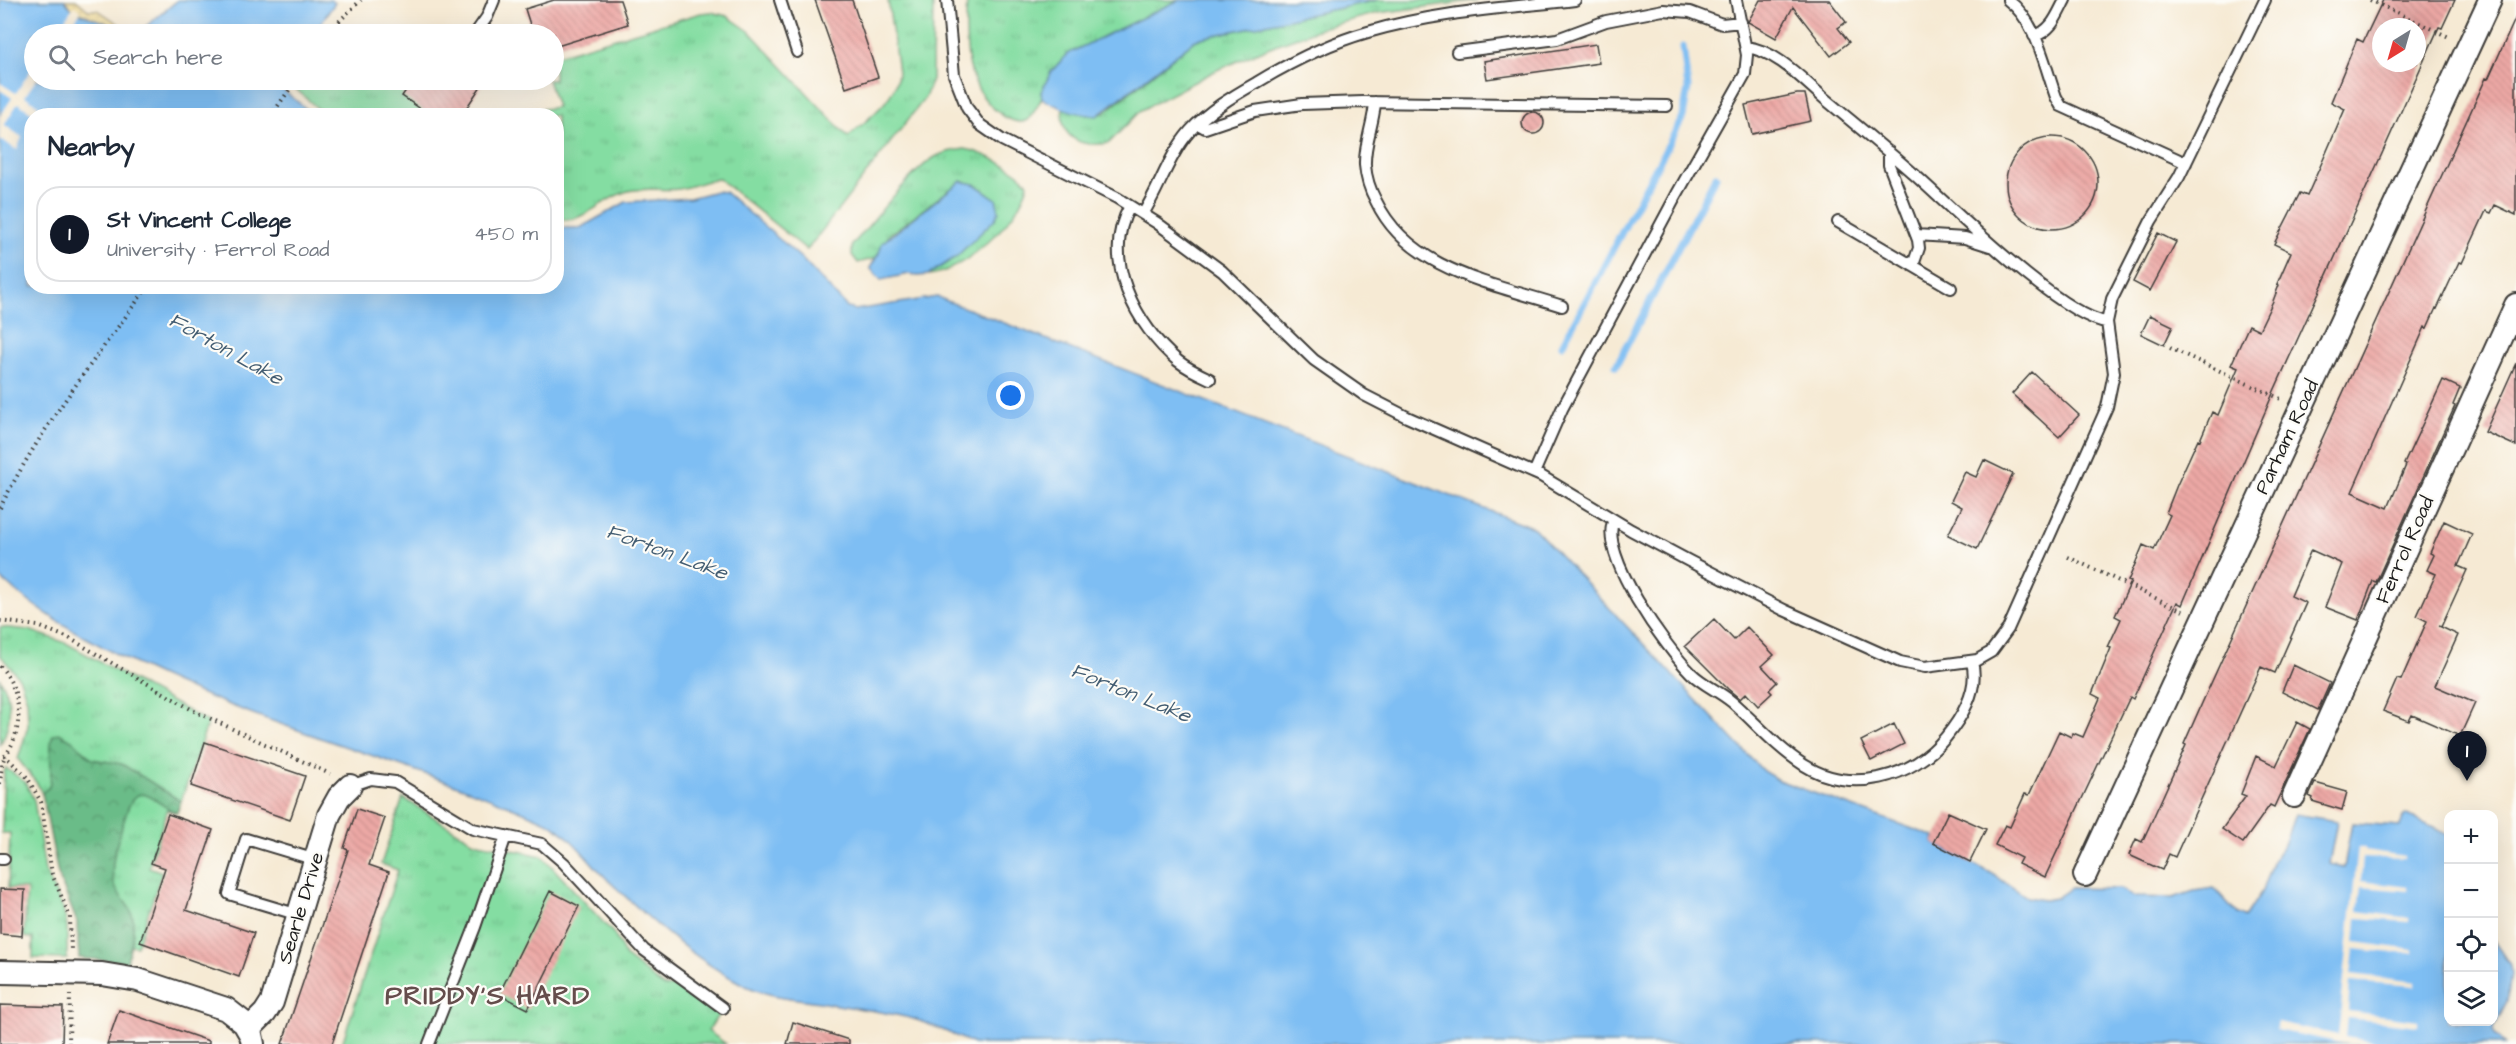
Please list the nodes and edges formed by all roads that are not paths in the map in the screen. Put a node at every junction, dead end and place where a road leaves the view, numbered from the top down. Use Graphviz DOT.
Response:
graph roads {
  1 [pos="494,0"];
  2 [pos="780,0"];
  3 [pos="947,0"];
  4 [pos="1575,0"];
  5 [pos="1736,0"];
  6 [pos="2008,0"];
  7 [pos="2065,0"];
  8 [pos="2265,0"];
  9 [pos="2490,0"];
  10 [pos="1741,22"];
  11 [pos="482,24"];
  12 [pos="2034,36"];
  13 [pos="1746,47"];
  14 [pos="797,52"];
  15 [pos="1457,52"];
  16 [pos="1375,102"];
  17 [pos="1667,106"];
  18 [pos="1197,124"];
  19 [pos="1889,152"];
  20 [pos="2186,163"];
  21 [pos="1130,206"];
  22 [pos="1143,214"];
  23 [pos="1838,222"];
  24 [pos="1916,236"];
  25 [pos="2004,253"];
  26 [pos="1913,266"];
  27 [pos="1951,288"];
  28 [pos="2516,305"];
  29 [pos="1562,306"];
  30 [pos="2108,322"];
  31 [pos="1210,380"];
  32 [pos="1534,473"];
  33 [pos="1614,520"];
  34 [pos="1972,662"];
  35 [pos="351,785"];
  36 [pos="2294,796"];
  37 [pos="506,836"];
  38 [pos="316,860"];
  39 [pos="2085,875"];
  40 [pos="299,915"];
  41 [pos="0,972"];
  42 [pos="723,1008"];
  43 [pos="251,1037"];
  44 [pos="429,1044"];
  1 -- 11 [label="lane"];
  2 -- 14 [label="lane"];
  3 -- 21 [label="lane"];
  4 -- 18 [label="lane"];
  5 -- 10 [label="lane"];
  6 -- 12 [label="lane"];
  7 -- 12 [label="lane"];
  8 -- 20 [label="lane"];
  9 -- 39 [label="street, Parham Road"];
  10 -- 13 [label="lane"];
  10 -- 15 [label="lane"];
  12 -- 20 [label="lane"];
  13 -- 19 [label="lane"];
  13 -- 32 [label="lane"];
  16 -- 17 [label="lane"];
  16 -- 18 [label="lane"];
  16 -- 29 [label="lane"];
  18 -- 22 [label="lane"];
  19 -- 24 [label="lane"];
  19 -- 25 [label="lane"];
  20 -- 30 [label="lane"];
  21 -- 22 [label="lane"];
  21 -- 31 [label="lane"];
  22 -- 32 [label="lane"];
  23 -- 26 [label="lane"];
  24 -- 25 [label="lane"];
  24 -- 26 [label="lane"];
  25 -- 30 [label="lane"];
  26 -- 27 [label="lane"];
  28 -- 36 [label="street, Ferrol Road"];
  30 -- 34 [label="lane"];
  32 -- 33 [label="lane"];
  33 -- 34 [label="lane"];
  33 -- 34 [label="lane"];
  35 -- 37 [label="lane"];
  35 -- 38 [label="street, Searle Drive"];
  37 -- 42 [label="lane"];
  37 -- 44 [label="lane"];
  38 -- 40 [label="street, Searle Drive"];
  38 -- 40 [label="lane"];
  40 -- 43 [label="street, Searle Drive"];
  41 -- 43 [label="street"];
}
